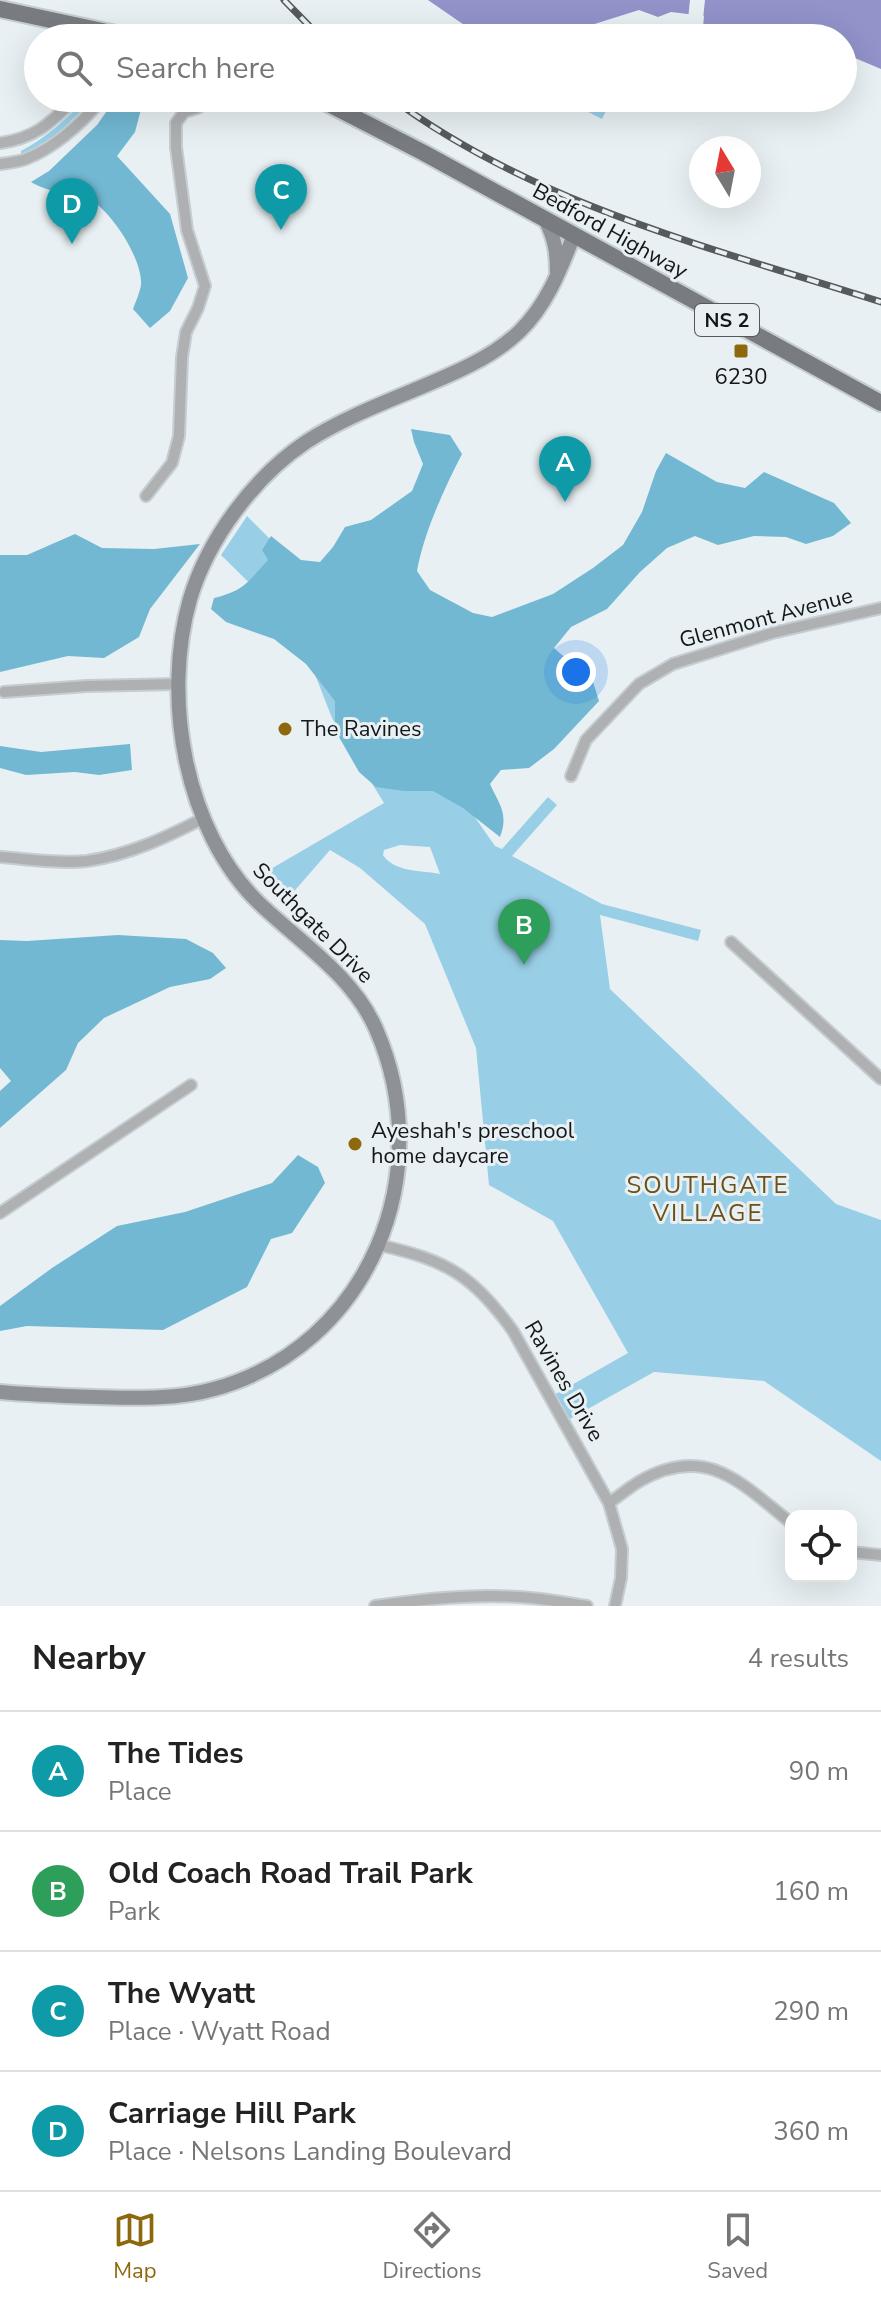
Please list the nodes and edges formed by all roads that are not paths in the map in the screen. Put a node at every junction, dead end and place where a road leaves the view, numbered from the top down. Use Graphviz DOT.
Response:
graph roads {
  1 [pos="0,9"];
  2 [pos="67,24"];
  3 [pos="60,112"];
  4 [pos="91,112"];
  5 [pos="184,112"];
  6 [pos="344,112"];
  7 [pos="0,143"];
  8 [pos="0,164"];
  9 [pos="546,221"];
  10 [pos="574,235"];
  11 [pos="556,280"];
  12 [pos="881,403"];
  13 [pos="146,496"];
  14 [pos="881,608"];
  15 [pos="178,684"];
  16 [pos="4,692"];
  17 [pos="571,776"];
  18 [pos="204,818"];
  19 [pos="0,857"];
  20 [pos="731,942"];
  21 [pos="881,1079"];
  22 [pos="191,1085"];
  23 [pos="0,1213"];
  24 [pos="379,1245"];
  25 [pos="0,1392"];
  26 [pos="609,1503"];
  27 [pos="785,1518"];
  28 [pos="857,1553"];
  29 [pos="881,1555"];
  30 [pos="375,1606"];
  31 [pos="587,1606"];
  32 [pos="615,1606"];
  1 -- 2 [label="main road"];
  3 -- 7 [label="street"];
  4 -- 8 [label="street"];
  5 -- 13 [label="street"];
  6 -- 9 [label="main road, Bedford Highway / NS 2"];
  9 -- 10 [label="main road, Bedford Highway / NS 2"];
  9 -- 11 [label="street"];
  10 -- 11 [label="street, Southgate Drive"];
  10 -- 12 [label="main road, Bedford Highway / NS 2"];
  11 -- 15 [label="street, Southgate Drive"];
  14 -- 17 [label="street, Glenmont Avenue"];
  15 -- 16 [label="street"];
  15 -- 18 [label="street, Southgate Drive"];
  18 -- 19 [label="street"];
  18 -- 24 [label="street, Southgate Drive"];
  20 -- 21 [label="street"];
  22 -- 23 [label="street"];
  24 -- 25 [label="street, Southgate Drive"];
  24 -- 26 [label="street, Ravines Drive"];
  26 -- 27 [label="street"];
  26 -- 32 [label="street, Ravines Drive"];
  28 -- 29 [label="street"];
  30 -- 31 [label="street"];
}
